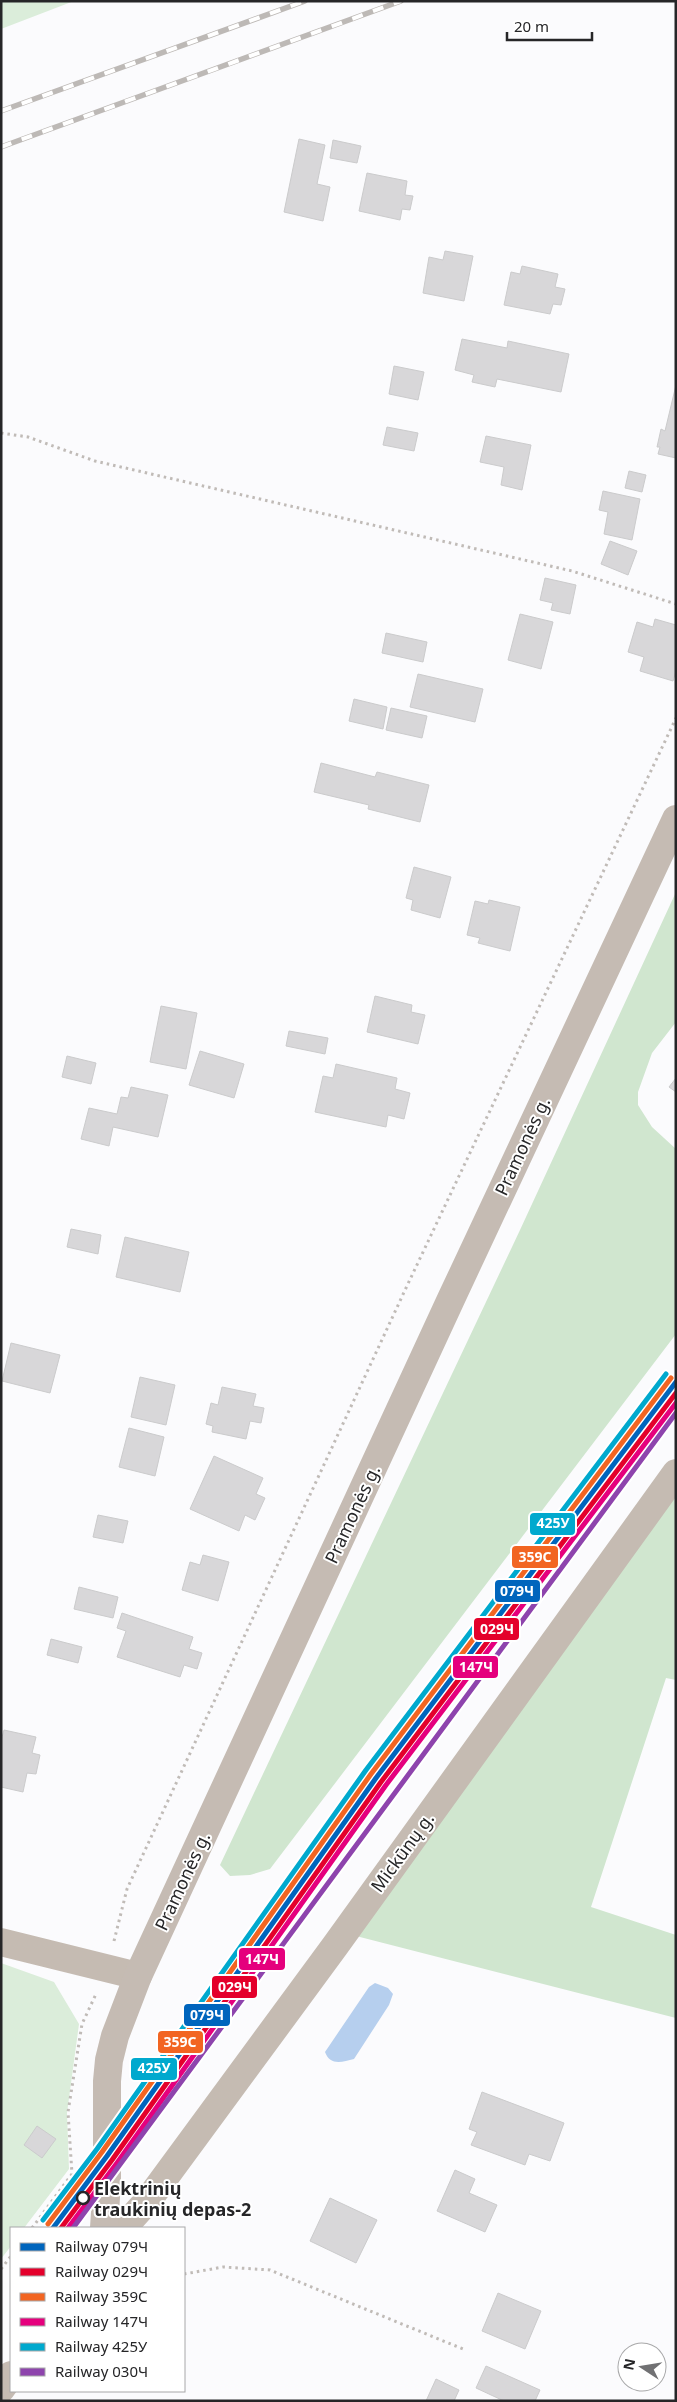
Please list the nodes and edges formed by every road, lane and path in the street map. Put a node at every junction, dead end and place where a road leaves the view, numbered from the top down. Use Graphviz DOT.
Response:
graph roads {
  1 [pos="1,433"];
  2 [pos="676,604"];
  3 [pos="676,718"];
  4 [pos="676,819"];
  5 [pos="676,1473"];
  6 [pos="1,1942"];
  7 [pos="108,1969"];
  8 [pos="138,1976"];
  9 [pos="33,2227"];
  10 [pos="104,2227"];
  11 [pos="124,2227"];
  12 [pos="10,2257"];
  13 [pos="1,2270"];
  14 [pos="185,2274"];
  15 [pos="463,2349"];
  16 [pos="10,2376"];
  17 [pos="1,2388"];
  1 -- 2 [label="path"];
  3 -- 7 [label="path"];
  4 -- 8 [label="main road, Pramonės g."];
  5 -- 11 [label="street, Mickūnų g."];
  6 -- 7 [label="street"];
  7 -- 8 [label="street"];
  7 -- 9 [label="path"];
  8 -- 10 [label="main road, Pramonės g."];
  12 -- 13 [label="path"];
  14 -- 15 [label="path"];
  16 -- 17 [label="main road"];
}
